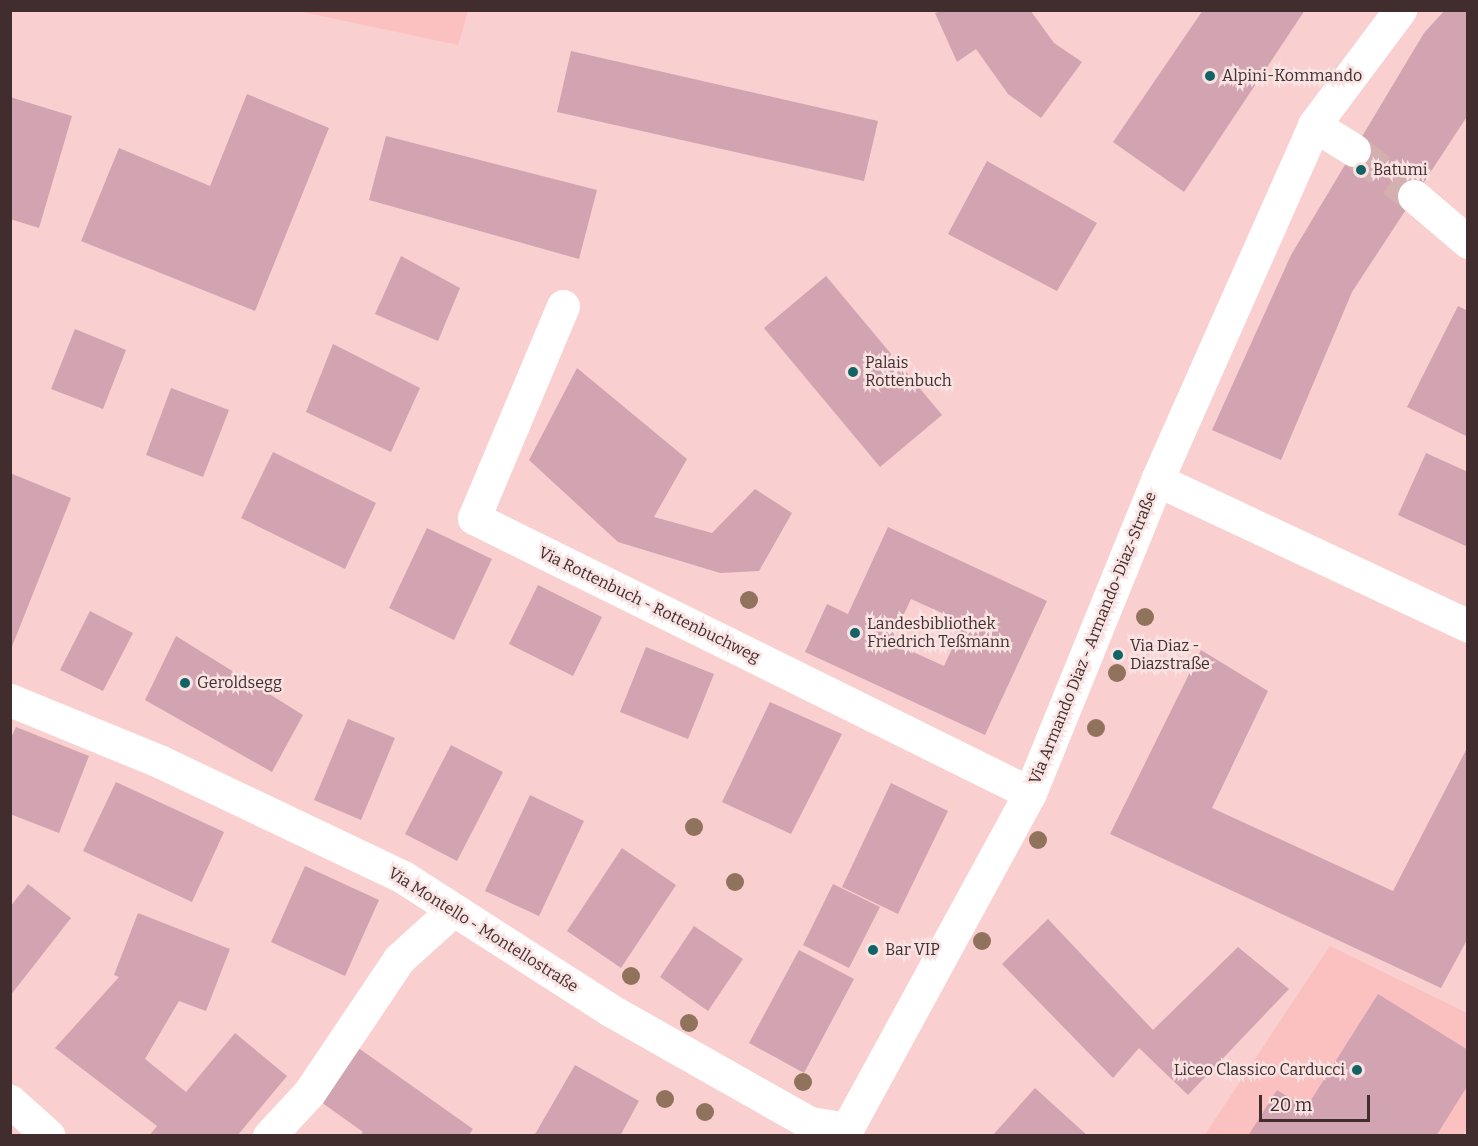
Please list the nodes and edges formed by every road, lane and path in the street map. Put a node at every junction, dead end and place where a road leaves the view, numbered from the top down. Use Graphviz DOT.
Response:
graph roads {
  1 [pos="1400,10"];
  2 [pos="1314,125"];
  3 [pos="1354,150"];
  4 [pos="1414,196"];
  5 [pos="1467,242"];
  6 [pos="563,306"];
  7 [pos="1157,480"];
  8 [pos="1467,626"];
  9 [pos="10,700"];
  10 [pos="1030,793"];
  11 [pos="451,912"];
  12 [pos="10,1101"];
  13 [pos="848,1133"];
  14 [pos="49,1136"];
  15 [pos="269,1136"];
  1 -- 2 [label="street, Via Armando Diaz - Armando-Diaz-Straße"];
  2 -- 3 [label="street"];
  2 -- 7 [label="street, Via Armando Diaz - Armando-Diaz-Straße"];
  4 -- 5 [label="street"];
  6 -- 10 [label="street, Via Rottenbuch - Rottenbuchweg"];
  7 -- 8 [label="street"];
  7 -- 10 [label="street, Via Armando Diaz - Armando-Diaz-Straße"];
  9 -- 11 [label="street, Via Montello - Montellostraße"];
  10 -- 13 [label="street, Via Armando Diaz - Armando-Diaz-Straße"];
  11 -- 13 [label="street, Via Montello - Montellostraße"];
  11 -- 15 [label="street"];
  12 -- 14 [label="street"];
}
